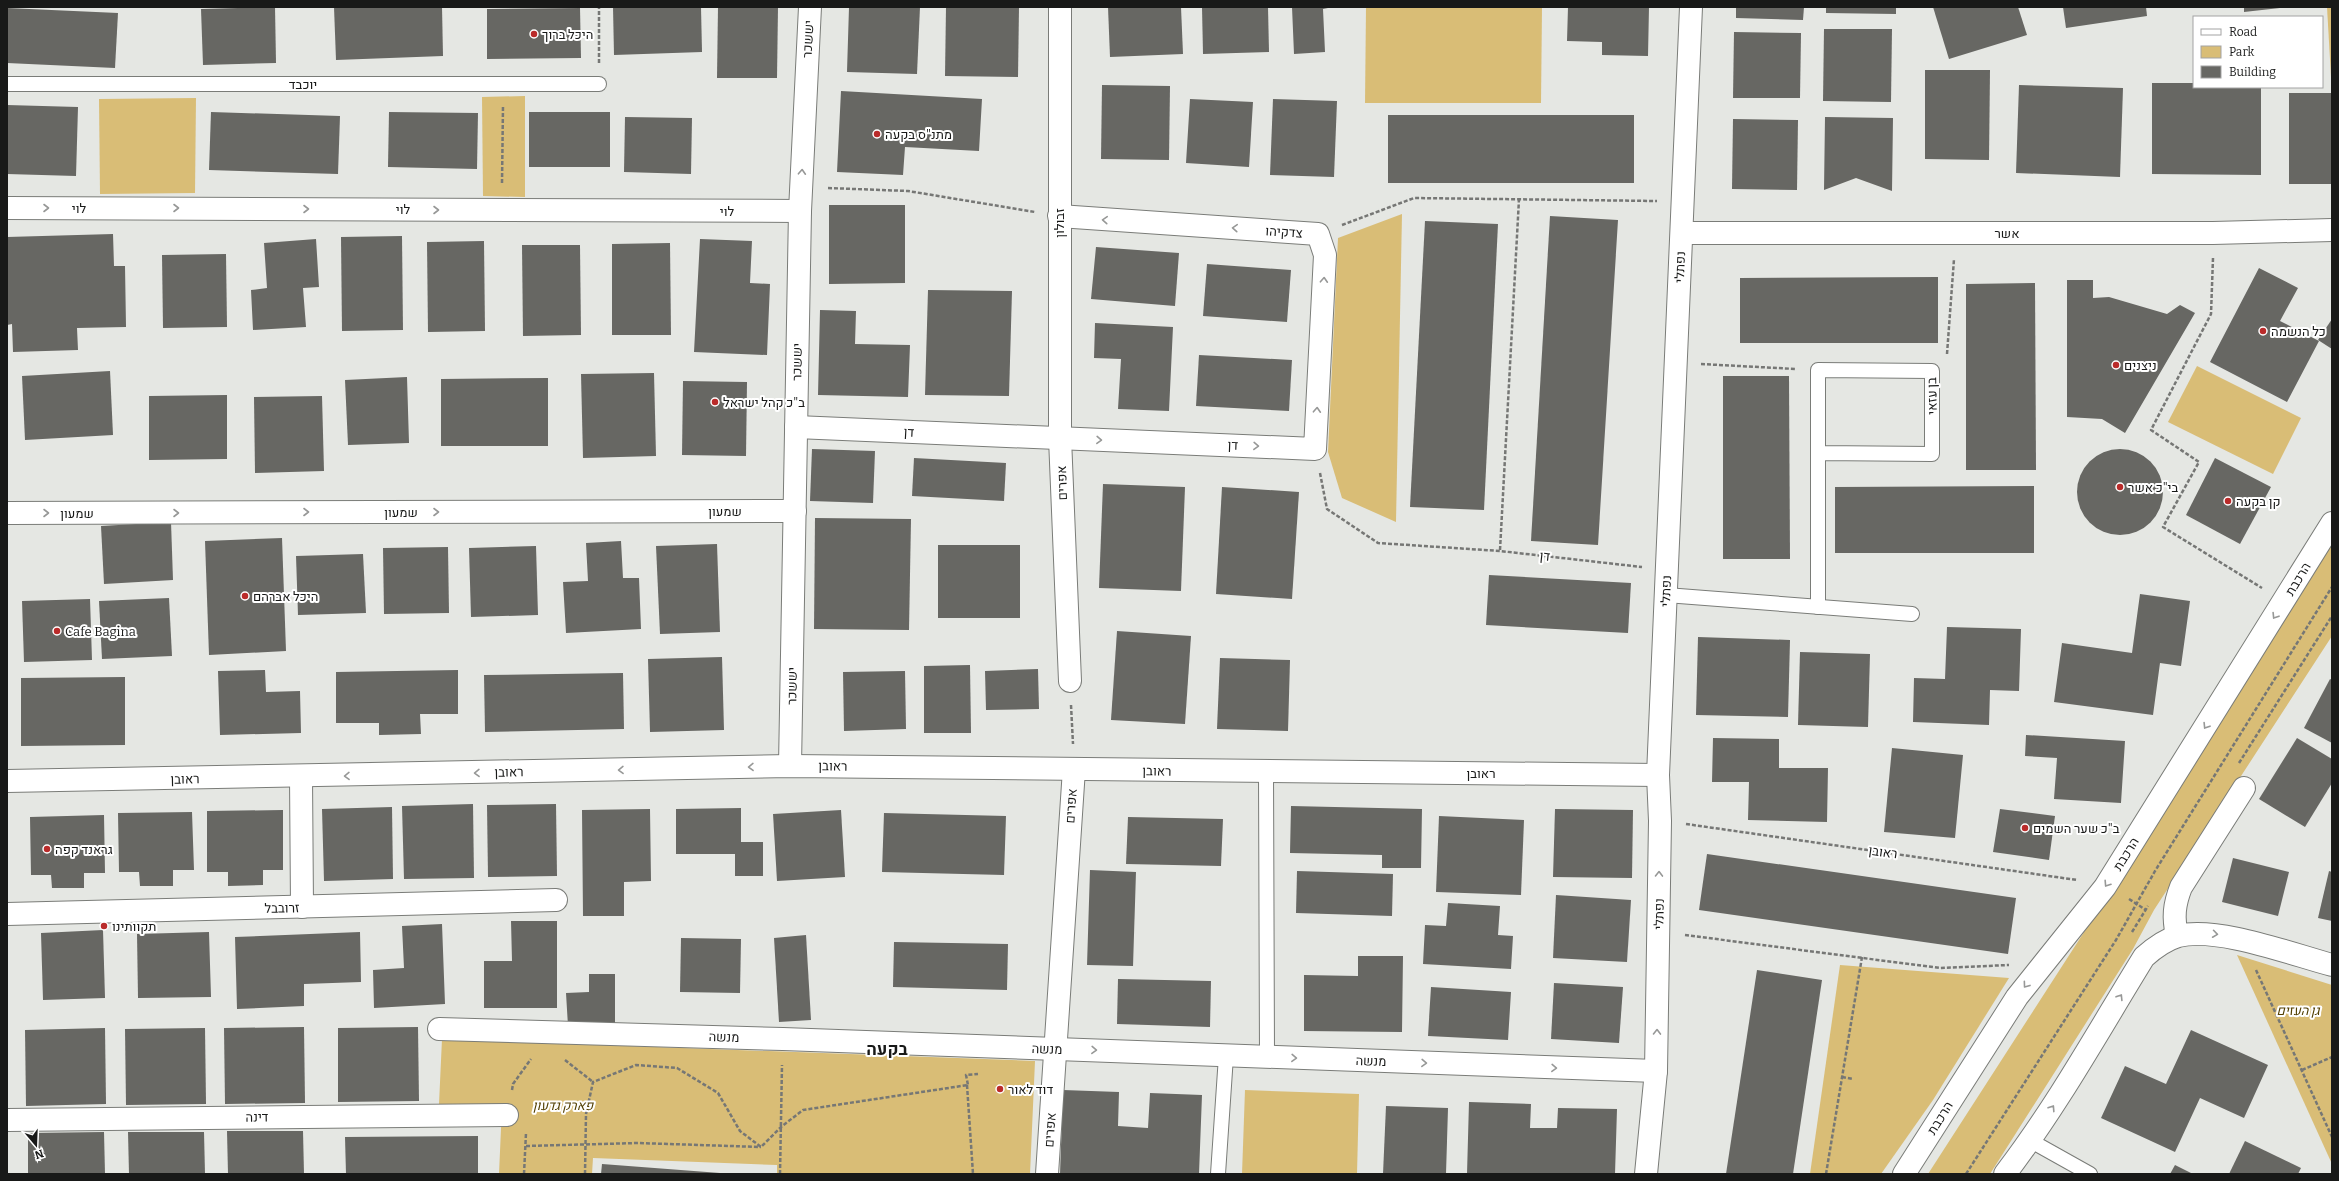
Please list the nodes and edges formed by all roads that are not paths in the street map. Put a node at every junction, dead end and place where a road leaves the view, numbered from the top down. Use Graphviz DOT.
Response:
graph roads {
  1 [pos="810,7"];
  2 [pos="1060,7"];
  3 [pos="1691,7"];
  4 [pos="7,84"];
  5 [pos="599,84"];
  6 [pos="7,208"];
  7 [pos="800,211"];
  8 [pos="1059,216"];
  9 [pos="2332,230"];
  10 [pos="1682,233"];
  11 [pos="796,427"];
  12 [pos="1060,438"];
  13 [pos="1315,449"];
  14 [pos="1818,453"];
  15 [pos="795,511"];
  16 [pos="7,513"];
  17 [pos="2332,523"];
  18 [pos="1666,594"];
  19 [pos="1818,607"];
  20 [pos="1912,614"];
  21 [pos="1070,680"];
  22 [pos="790,766"];
  23 [pos="1074,770"];
  24 [pos="1266,772"];
  25 [pos="1658,774"];
  26 [pos="301,777"];
  27 [pos="7,782"];
  28 [pos="2244,788"];
  29 [pos="556,900"];
  30 [pos="302,907"];
  31 [pos="7,914"];
  32 [pos="2177,936"];
  33 [pos="2332,965"];
  34 [pos="439,1029"];
  35 [pos="1055,1049"];
  36 [pos="1226,1056"];
  37 [pos="1267,1057"];
  38 [pos="1656,1071"];
  39 [pos="507,1115"];
  40 [pos="7,1120"];
  41 [pos="2030,1141"];
  42 [pos="1047,1174"];
  43 [pos="1218,1174"];
  44 [pos="1646,1174"];
  45 [pos="1904,1174"];
  46 [pos="2005,1174"];
  47 [pos="2090,1174"];
  7 -- 1 [label="street, יששכר, one-way"];
  2 -- 8 [label="street, זבולון"];
  3 -- 10 [label="street, נפתלי"];
  4 -- 5 [label="lane, יוכבד"];
  6 -- 7 [label="street, לוי, one-way"];
  7 -- 11 [label="street, יששכר"];
  8 -- 12 [label="street, זבולון"];
  13 -- 8 [label="street, צדקיהו, one-way"];
  9 -- 10 [label="street, אשר"];
  10 -- 18 [label="street, נפתלי"];
  11 -- 12 [label="street, דן"];
  11 -- 15 [label="street, יששכר"];
  12 -- 13 [label="street, דן, one-way"];
  12 -- 21 [label="street, אפרים"];
  14 -- 14 [label="lane, בן עזאי"];
  14 -- 19 [label="lane"];
  16 -- 15 [label="street, שמעון, one-way"];
  15 -- 22 [label="street, יששכר"];
  17 -- 45 [label="street, הרכבת, one-way"];
  18 -- 19 [label="lane"];
  18 -- 25 [label="street, נפתלי"];
  19 -- 20 [label="lane"];
  22 -- 23 [label="street, ראובן"];
  22 -- 26 [label="street, ראובן, one-way"];
  23 -- 24 [label="street, ראובן"];
  23 -- 35 [label="street, אפרים"];
  24 -- 25 [label="street, ראובן"];
  24 -- 37 [label="lane"];
  38 -- 25 [label="street, נפתלי, one-way"];
  26 -- 27 [label="street, ראובן"];
  26 -- 30 [label="street"];
  28 -- 32 [label="street"];
  29 -- 30 [label="street, זרובבל"];
  30 -- 31 [label="street, זרובבל"];
  32 -- 33 [label="street, one-way"];
  41 -- 32 [label="street, one-way"];
  34 -- 35 [label="street, מנשה"];
  35 -- 36 [label="street, מנשה, one-way"];
  35 -- 42 [label="street, אפרים"];
  36 -- 37 [label="street, מנשה"];
  36 -- 43 [label="lane"];
  37 -- 38 [label="street, מנשה, one-way"];
  38 -- 44 [label="street, נפתלי"];
  39 -- 40 [label="street, דינה"];
  41 -- 46 [label="street"];
  41 -- 47 [label="lane"];
}
